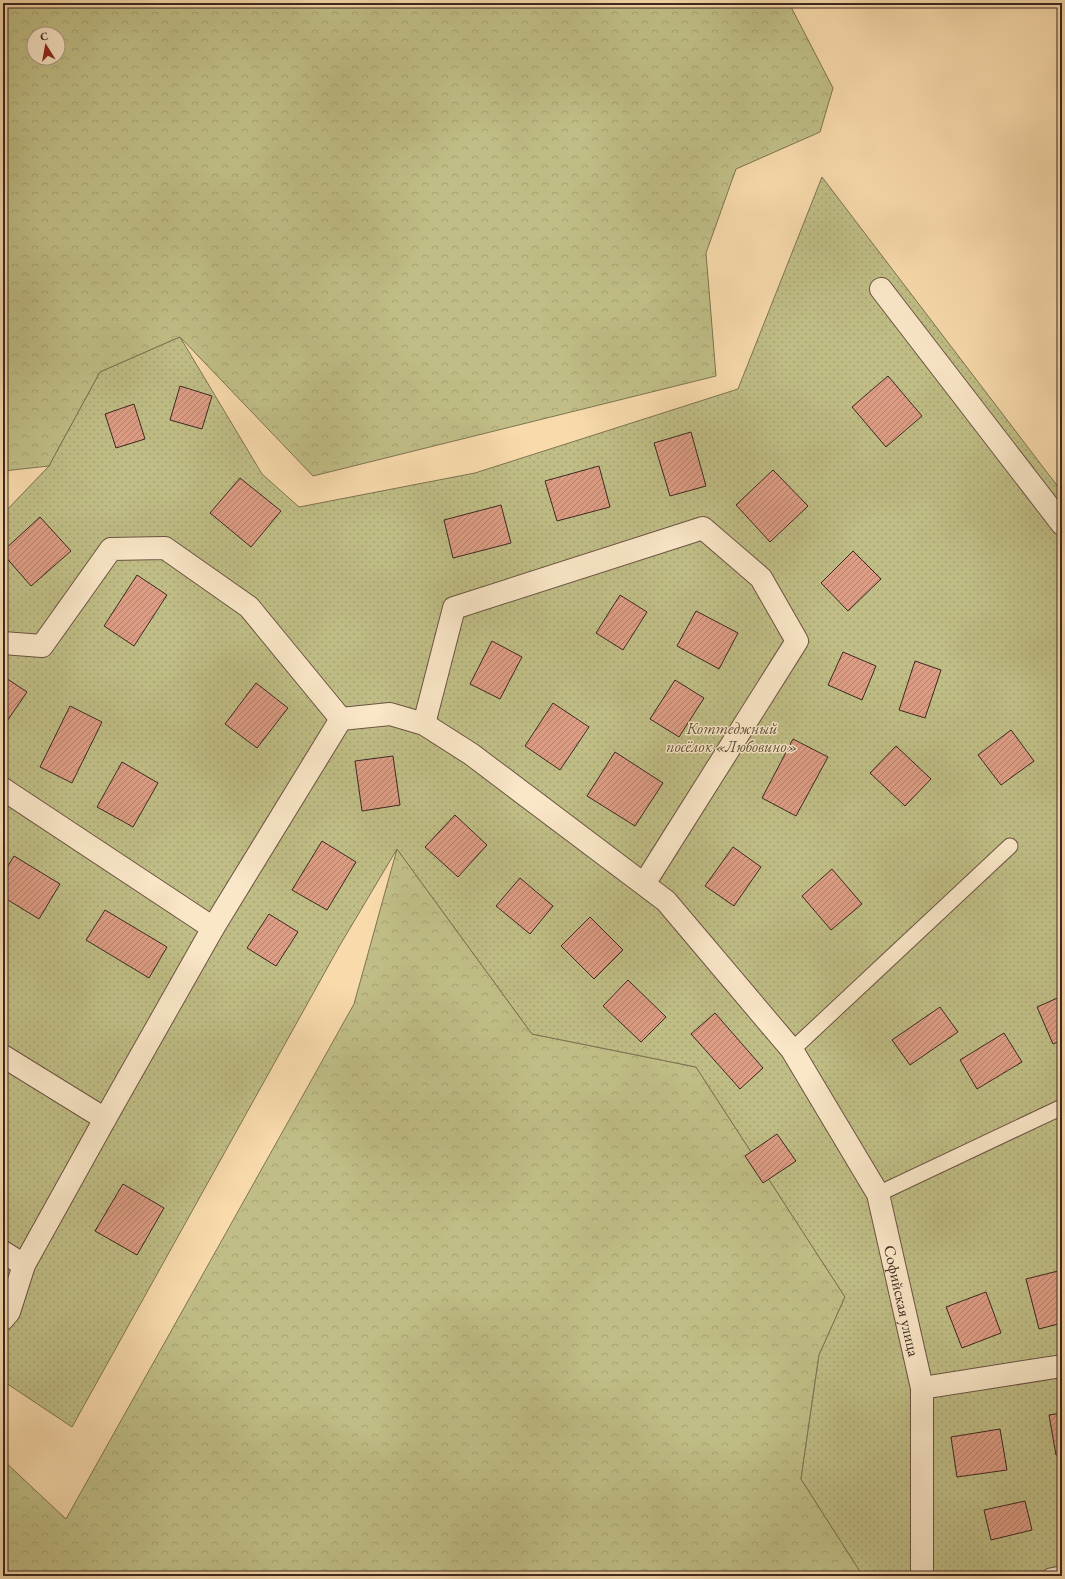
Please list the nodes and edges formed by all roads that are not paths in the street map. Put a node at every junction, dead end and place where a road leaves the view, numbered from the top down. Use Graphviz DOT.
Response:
graph roads {
  1 [pos="882,289"];
  2 [pos="1062,524"];
  3 [pos="3,643"];
  4 [pos="341,719"];
  5 [pos="424,724"];
  6 [pos="3,790"];
  7 [pos="1010,846"];
  8 [pos="644,884"];
  9 [pos="213,928"];
  10 [pos="792,1050"];
  11 [pos="3,1056"];
  12 [pos="1062,1107"];
  13 [pos="105,1119"];
  14 [pos="878,1194"];
  15 [pos="3,1252"];
  16 [pos="24,1265"];
  17 [pos="3,1319"];
  18 [pos="1062,1366"];
  19 [pos="922,1388"];
  20 [pos="922,1576"];
  1 -- 2 [label="street"];
  3 -- 4 [label="street"];
  4 -- 5 [label="street, Софийская улица"];
  4 -- 9 [label="street"];
  5 -- 8 [label="street, Софийская улица"];
  5 -- 8 [label="street"];
  6 -- 9 [label="street"];
  7 -- 10 [label="lane"];
  8 -- 10 [label="street, Софийская улица"];
  9 -- 13 [label="street"];
  10 -- 14 [label="street, Софийская улица"];
  11 -- 13 [label="street"];
  12 -- 14 [label="lane"];
  13 -- 16 [label="street"];
  14 -- 19 [label="street, Софийская улица"];
  15 -- 16 [label="street"];
  16 -- 17 [label="street"];
  18 -- 19 [label="street"];
  19 -- 20 [label="street, Софийская улица"];
}
